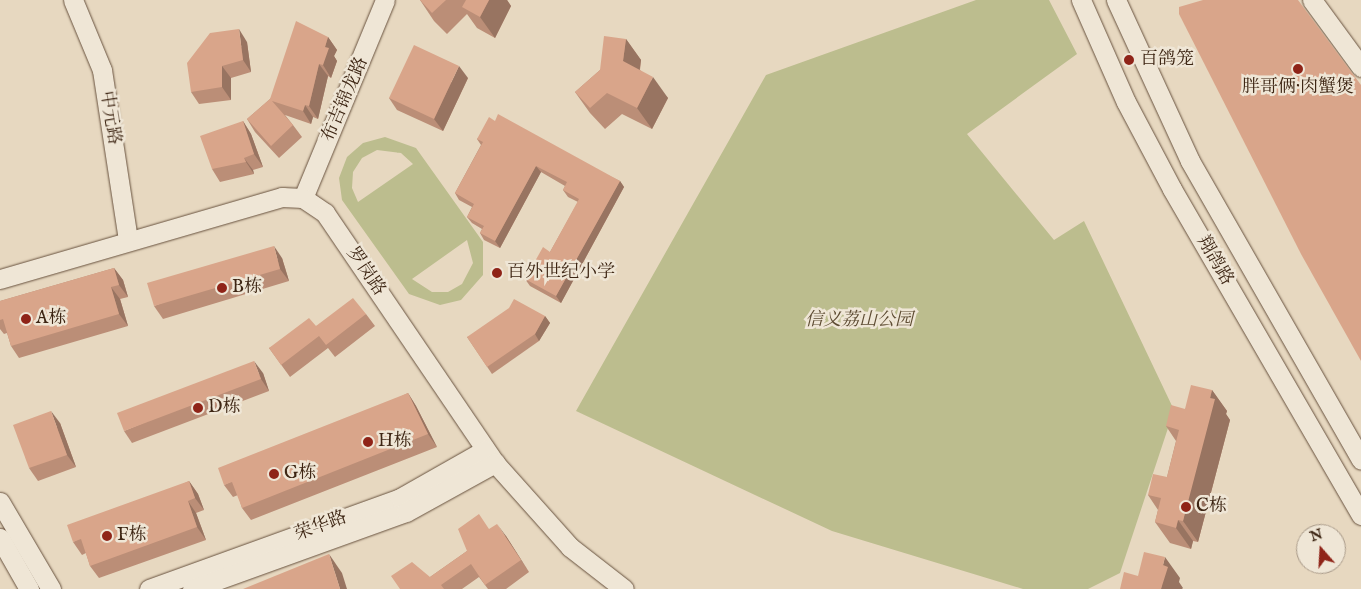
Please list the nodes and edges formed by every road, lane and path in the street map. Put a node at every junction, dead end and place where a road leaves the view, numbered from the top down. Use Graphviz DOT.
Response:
graph roads {
  1 [pos="74,0"];
  2 [pos="385,0"];
  3 [pos="1081,0"];
  4 [pos="1116,0"];
  5 [pos="1312,0"];
  6 [pos="1361,67"];
  7 [pos="303,198"];
  8 [pos="128,240"];
  9 [pos="0,279"];
  10 [pos="490,457"];
  11 [pos="1361,460"];
  12 [pos="0,502"];
  13 [pos="1361,515"];
  14 [pos="0,538"];
  15 [pos="29,589"];
  16 [pos="51,589"];
  17 [pos="149,589"];
  18 [pos="192,589"];
  19 [pos="624,589"];
  1 -- 8 [label="street, 中元路"];
  2 -- 7 [label="street, 布吉锦龙路"];
  3 -- 13 [label="street, 翔鸽路"];
  4 -- 11 [label="street, 翔鸽路"];
  5 -- 6 [label="street"];
  7 -- 8 [label="street"];
  7 -- 10 [label="street, 罗岗路"];
  8 -- 9 [label="street"];
  10 -- 17 [label="street, 荣华路"];
  10 -- 18 [label="street, 荣华路"];
  10 -- 19 [label="street, 罗岗路"];
  12 -- 16 [label="street"];
  14 -- 15 [label="street"];
}
